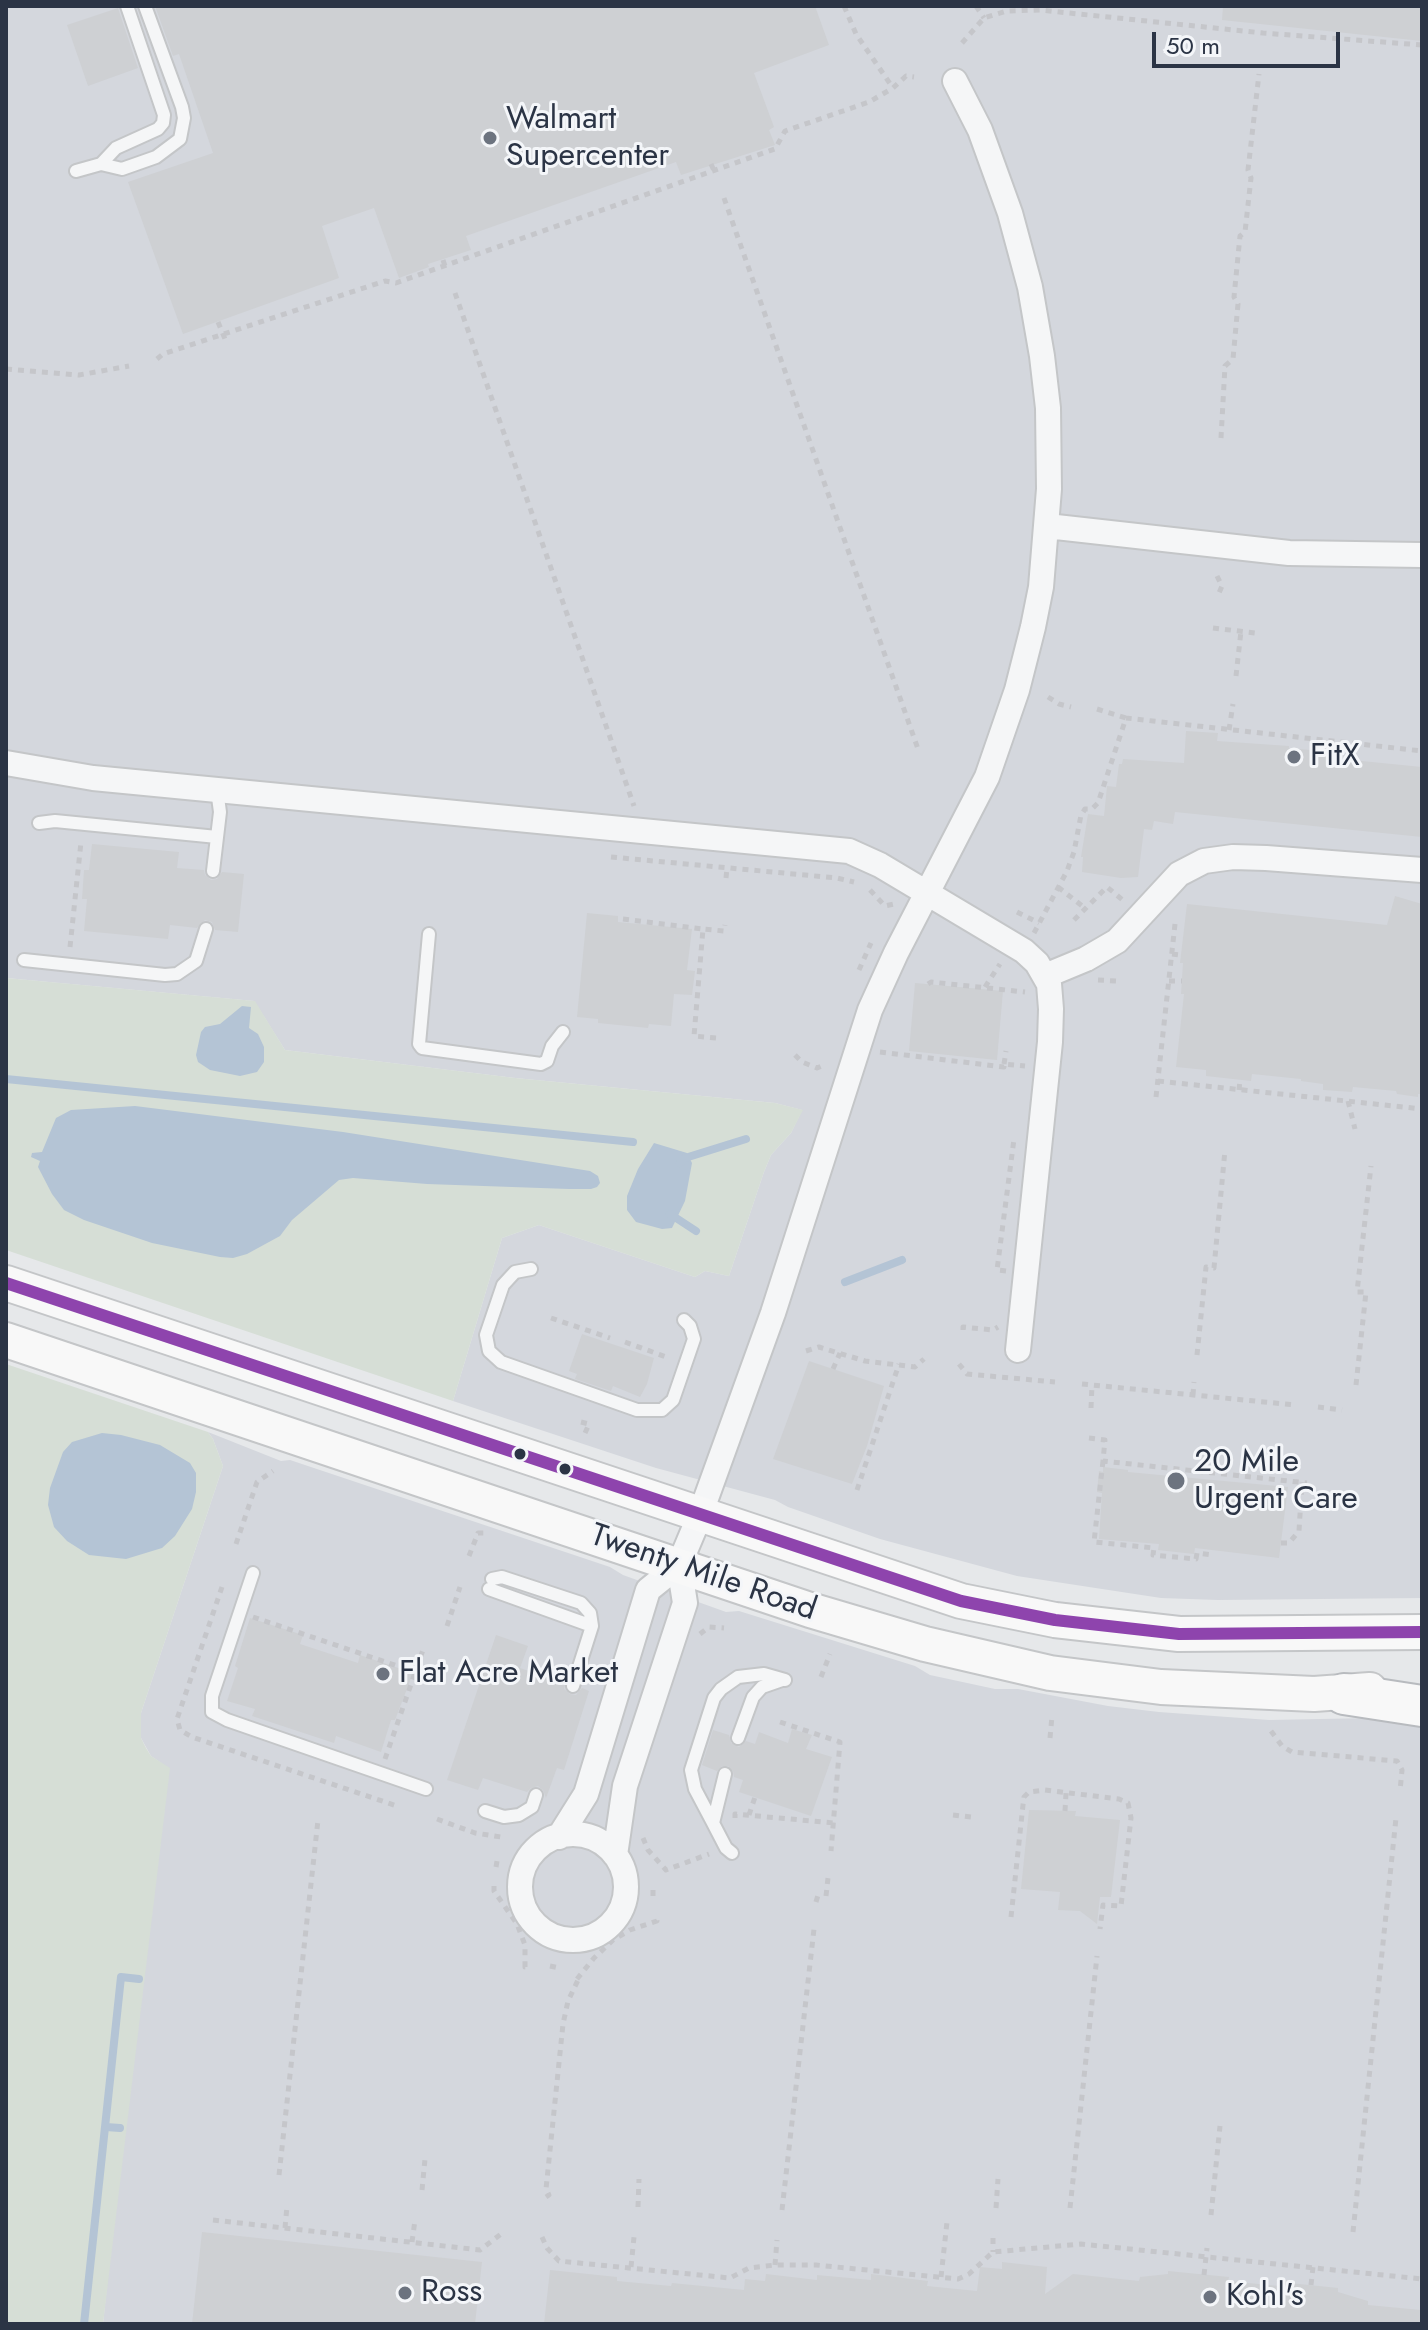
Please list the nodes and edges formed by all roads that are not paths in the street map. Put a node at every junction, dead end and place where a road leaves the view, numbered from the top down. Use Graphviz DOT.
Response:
graph roads {
  1 [pos="127,6"];
  2 [pos="145,6"];
  3 [pos="955,81"];
  4 [pos="101,164"];
  5 [pos="76,171"];
  6 [pos="1047,526"];
  7 [pos="1422,555"];
  8 [pos="6,763"];
  9 [pos="217,790"];
  10 [pos="39,823"];
  11 [pos="217,837"];
  12 [pos="1422,870"];
  13 [pos="213,871"];
  14 [pos="928,894"];
  15 [pos="206,929"];
  16 [pos="429,934"];
  17 [pos="24,960"];
  18 [pos="1033,988"];
  19 [pos="563,1032"];
  20 [pos="531,1269"];
  21 [pos="6,1283"];
  22 [pos="684,1320"];
  23 [pos="6,1340"];
  24 [pos="1018,1350"];
  25 [pos="700,1515"];
  26 [pos="679,1565"];
  27 [pos="253,1573"];
  28 [pos="490,1584"];
  29 [pos="1422,1632"];
  30 [pos="573,1686"];
  31 [pos="1422,1687"];
  32 [pos="1344,1694"];
  33 [pos="1422,1706"];
  34 [pos="738,1738"];
  35 [pos="725,1774"];
  36 [pos="426,1789"];
  37 [pos="536,1795"];
  38 [pos="485,1811"];
  39 [pos="713,1823"];
  40 [pos="559,1837"];
  41 [pos="732,1853"];
  42 [pos="615,1855"];
  1 -- 4 [label="lane"];
  2 -- 4 [label="lane"];
  3 -- 6 [label="street"];
  4 -- 5 [label="lane"];
  6 -- 7 [label="street"];
  6 -- 14 [label="street"];
  8 -- 9 [label="street"];
  9 -- 11 [label="lane"];
  9 -- 14 [label="street"];
  10 -- 11 [label="lane"];
  11 -- 13 [label="lane"];
  12 -- 18 [label="street"];
  14 -- 18 [label="street"];
  14 -- 25 [label="street"];
  15 -- 17 [label="lane"];
  16 -- 19 [label="lane"];
  18 -- 24 [label="street"];
  20 -- 22 [label="lane"];
  21 -- 25 [label="main road, Twenty Mile Road"];
  23 -- 26 [label="main road, Twenty Mile Road"];
  25 -- 26 [label="street"];
  25 -- 29 [label="main road, Twenty Mile Road"];
  26 -- 32 [label="main road, Twenty Mile Road"];
  26 -- 40 [label="street"];
  26 -- 42 [label="street"];
  27 -- 36 [label="lane"];
  28 -- 30 [label="lane"];
  31 -- 32 [label="main road, Twenty Mile Road"];
  32 -- 33 [label="highway"];
  34 -- 39 [label="lane"];
  35 -- 39 [label="lane"];
  37 -- 38 [label="lane"];
  39 -- 41 [label="lane"];
  40 -- 42 [label="street"];
  40 -- 42 [label="street"];
}
